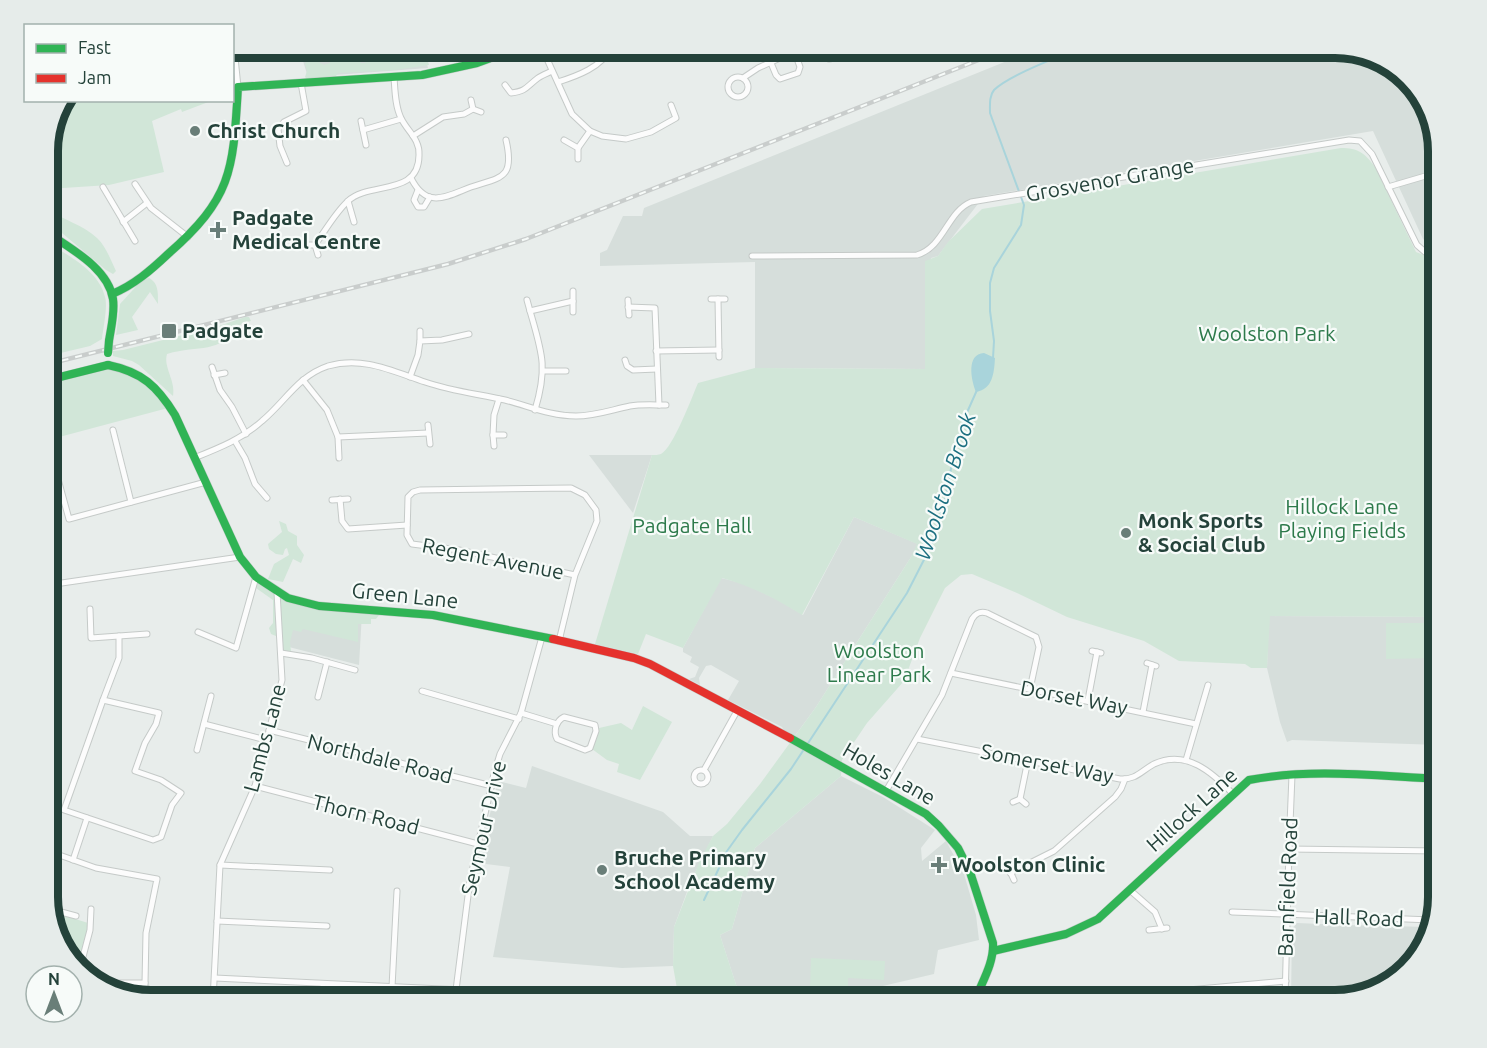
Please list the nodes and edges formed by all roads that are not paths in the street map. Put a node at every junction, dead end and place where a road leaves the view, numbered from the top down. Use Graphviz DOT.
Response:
graph roads {
  1 [pos="235,58"];
  2 [pos="491,58"];
  3 [pos="546,58"];
  4 [pos="606,58"];
  5 [pos="783,58"];
  6 [pos="797,58"];
  7 [pos="771,63"];
  8 [pos="552,71"];
  9 [pos="394,77"];
  10 [pos="743,78"];
  11 [pos="558,82"];
  12 [pos="301,83"];
  13 [pos="505,84"];
  14 [pos="238,87"];
  15 [pos="511,93"];
  16 [pos="471,100"];
  17 [pos="505,100"];
  18 [pos="671,105"];
  19 [pos="473,110"];
  20 [pos="481,112"];
  21 [pos="676,117"];
  22 [pos="401,119"];
  23 [pos="361,121"];
  24 [pos="680,125"];
  25 [pos="363,130"];
  26 [pos="590,131"];
  27 [pos="413,136"];
  28 [pos="506,140"];
  29 [pos="564,140"];
  30 [pos="366,145"];
  31 [pos="578,148"];
  32 [pos="578,159"];
  33 [pos="286,163"];
  34 [pos="1428,176"];
  35 [pos="411,178"];
  36 [pos="135,184"];
  37 [pos="103,187"];
  38 [pos="1388,187"];
  39 [pos="418,190"];
  40 [pos="430,197"];
  41 [pos="348,201"];
  42 [pos="147,203"];
  43 [pos="123,222"];
  44 [pos="354,222"];
  45 [pos="188,237"];
  46 [pos="59,241"];
  47 [pos="135,241"];
  48 [pos="304,245"];
  49 [pos="315,245"];
  50 [pos="1428,252"];
  51 [pos="318,255"];
  52 [pos="752,256"];
  53 [pos="573,291"];
  54 [pos="112,294"];
  55 [pos="711,299"];
  56 [pos="718,299"];
  57 [pos="725,299"];
  58 [pos="527,300"];
  59 [pos="628,300"];
  60 [pos="573,301"];
  61 [pos="628,308"];
  62 [pos="656,308"];
  63 [pos="663,308"];
  64 [pos="530,311"];
  65 [pos="573,312"];
  66 [pos="628,315"];
  67 [pos="420,331"];
  68 [pos="469,334"];
  69 [pos="420,341"];
  70 [pos="719,350"];
  71 [pos="656,351"];
  72 [pos="719,357"];
  73 [pos="625,360"];
  74 [pos="108,365"];
  75 [pos="212,367"];
  76 [pos="657,369"];
  77 [pos="543,371"];
  78 [pos="566,371"];
  79 [pos="225,373"];
  80 [pos="214,375"];
  81 [pos="410,377"];
  82 [pos="59,378"];
  83 [pos="303,380"];
  84 [pos="499,399"];
  85 [pos="658,405"];
  86 [pos="666,405"];
  87 [pos="535,410"];
  88 [pos="428,425"];
  89 [pos="113,430"];
  90 [pos="428,433"];
  91 [pos="246,434"];
  92 [pos="494,435"];
  93 [pos="504,435"];
  94 [pos="338,437"];
  95 [pos="235,441"];
  96 [pos="430,444"];
  97 [pos="494,447"];
  98 [pos="194,458"];
  99 [pos="339,458"];
  100 [pos="206,482"];
  101 [pos="59,483"];
  102 [pos="267,498"];
  103 [pos="340,499"];
  104 [pos="348,499"];
  105 [pos="332,500"];
  106 [pos="131,502"];
  107 [pos="407,525"];
  108 [pos="240,557"];
  109 [pos="576,575"];
  110 [pos="256,578"];
  111 [pos="59,583"];
  112 [pos="278,592"];
  113 [pos="90,609"];
  114 [pos="198,632"];
  115 [pos="147,634"];
  116 [pos="118,636"];
  117 [pos="542,638"];
  118 [pos="559,641"];
  119 [pos="1097,652"];
  120 [pos="281,653"];
  121 [pos="327,662"];
  122 [pos="1152,665"];
  123 [pos="355,670"];
  124 [pos="951,673"];
  125 [pos="1208,686"];
  126 [pos="1030,689"];
  127 [pos="422,692"];
  128 [pos="211,696"];
  129 [pos="318,696"];
  130 [pos="103,700"];
  131 [pos="1088,700"];
  132 [pos="737,711"];
  133 [pos="1143,712"];
  134 [pos="520,716"];
  135 [pos="204,724"];
  136 [pos="557,724"];
  137 [pos="1196,724"];
  138 [pos="269,730"];
  139 [pos="917,739"];
  140 [pos="266,740"];
  141 [pos="802,745"];
  142 [pos="197,750"];
  143 [pos="1028,760"];
  144 [pos="1186,760"];
  145 [pos="704,770"];
  146 [pos="1292,775"];
  147 [pos="1125,779"];
  148 [pos="1428,779"];
  149 [pos="255,786"];
  150 [pos="492,786"];
  151 [pos="886,791"];
  152 [pos="1233,794"];
  153 [pos="1020,799"];
  154 [pos="1013,802"];
  155 [pos="1026,804"];
  156 [pos="87,818"];
  157 [pos="478,844"];
  158 [pos="1288,849"];
  159 [pos="1428,851"];
  160 [pos="59,855"];
  161 [pos="73,860"];
  162 [pos="220,865"];
  163 [pos="330,870"];
  164 [pos="1014,880"];
  165 [pos="397,891"];
  166 [pos="1131,891"];
  167 [pos="91,909"];
  168 [pos="60,912"];
  169 [pos="1232,912"];
  170 [pos="1287,915"];
  171 [pos="76,916"];
  172 [pos="1425,920"];
  173 [pos="217,921"];
  174 [pos="327,926"];
  175 [pos="1149,930"];
  176 [pos="993,951"];
  177 [pos="83,958"];
  178 [pos="215,978"];
  179 [pos="1286,981"];
  180 [pos="119,983"];
  181 [pos="145,983"];
  182 [pos="323,984"];
  183 [pos="392,987"];
  184 [pos="145,989"];
  185 [pos="214,990"];
  186 [pos="323,990"];
  187 [pos="456,990"];
  188 [pos="979,990"];
  189 [pos="1188,990"];
  190 [pos="1286,990"];
  1 -- 14 [label="street"];
  2 -- 9 [label="street"];
  3 -- 8 [label="street"];
  4 -- 11 [label="street"];
  5 -- 7 [label="street"];
  6 -- 7 [label="street"];
  7 -- 10 [label="street"];
  8 -- 11 [label="street"];
  8 -- 15 [label="street"];
  9 -- 12 [label="street"];
  9 -- 22 [label="street"];
  10 -- 10 [label="street"];
  11 -- 26 [label="street"];
  12 -- 14 [label="street"];
  12 -- 33 [label="street"];
  13 -- 15 [label="street"];
  14 -- 45 [label="street"];
  15 -- 17 [label="street"];
  16 -- 19 [label="street"];
  18 -- 21 [label="street"];
  19 -- 20 [label="street"];
  19 -- 27 [label="street"];
  21 -- 24 [label="street"];
  21 -- 26 [label="street"];
  22 -- 25 [label="street"];
  22 -- 27 [label="street"];
  23 -- 25 [label="street"];
  25 -- 30 [label="street"];
  26 -- 31 [label="street"];
  27 -- 35 [label="street"];
  28 -- 40 [label="street"];
  29 -- 31 [label="street"];
  31 -- 32 [label="street"];
  34 -- 38 [label="street"];
  35 -- 39 [label="street"];
  35 -- 41 [label="street"];
  36 -- 42 [label="street"];
  37 -- 43 [label="street"];
  38 -- 50 [label="street, Grosvenor Grange"];
  38 -- 52 [label="street, Grosvenor Grange"];
  39 -- 40 [label="street"];
  39 -- 40 [label="street"];
  41 -- 44 [label="street"];
  41 -- 49 [label="street"];
  42 -- 43 [label="street"];
  42 -- 45 [label="street"];
  43 -- 47 [label="street"];
  45 -- 54 [label="street"];
  46 -- 54 [label="street"];
  48 -- 49 [label="street"];
  49 -- 51 [label="street"];
  53 -- 60 [label="street"];
  54 -- 74 [label="street, bridge"];
  55 -- 56 [label="street"];
  56 -- 57 [label="street"];
  56 -- 70 [label="street"];
  58 -- 64 [label="street"];
  59 -- 61 [label="street"];
  60 -- 64 [label="street"];
  60 -- 65 [label="street"];
  61 -- 62 [label="street"];
  61 -- 66 [label="street"];
  62 -- 63 [label="street"];
  62 -- 71 [label="street"];
  64 -- 77 [label="street"];
  67 -- 69 [label="street"];
  68 -- 69 [label="street"];
  69 -- 81 [label="street"];
  70 -- 71 [label="street"];
  70 -- 72 [label="street"];
  71 -- 76 [label="street"];
  73 -- 76 [label="street"];
  74 -- 82 [label="street"];
  74 -- 98 [label="street, Green Lane"];
  75 -- 80 [label="street"];
  76 -- 85 [label="street"];
  77 -- 78 [label="street"];
  77 -- 87 [label="street"];
  79 -- 80 [label="street"];
  80 -- 91 [label="street"];
  81 -- 83 [label="street"];
  81 -- 84 [label="street"];
  83 -- 91 [label="street"];
  83 -- 94 [label="street"];
  84 -- 87 [label="street"];
  84 -- 92 [label="street"];
  85 -- 86 [label="street"];
  85 -- 87 [label="street"];
  88 -- 90 [label="street"];
  89 -- 106 [label="street"];
  90 -- 94 [label="street"];
  90 -- 96 [label="street"];
  91 -- 95 [label="street"];
  92 -- 93 [label="street"];
  92 -- 97 [label="street"];
  94 -- 99 [label="street"];
  95 -- 98 [label="street"];
  95 -- 102 [label="street"];
  98 -- 100 [label="street, Green Lane"];
  100 -- 106 [label="street"];
  100 -- 108 [label="street, Green Lane"];
  101 -- 106 [label="street"];
  103 -- 104 [label="street"];
  103 -- 105 [label="street"];
  103 -- 107 [label="street"];
  107 -- 109 [label="street, Regent Avenue"];
  107 -- 109 [label="street"];
  108 -- 110 [label="street, Green Lane"];
  108 -- 111 [label="street"];
  109 -- 118 [label="street"];
  110 -- 112 [label="street, Green Lane"];
  110 -- 114 [label="street"];
  112 -- 117 [label="street, Green Lane"];
  112 -- 120 [label="street, Lambs Lane"];
  113 -- 116 [label="street"];
  115 -- 116 [label="street"];
  116 -- 130 [label="street"];
  117 -- 118 [label="street, Green Lane"];
  117 -- 134 [label="street, Seymour Drive"];
  118 -- 132 [label="street, Green Lane"];
  119 -- 131 [label="street"];
  120 -- 121 [label="street"];
  120 -- 138 [label="street, Lambs Lane"];
  121 -- 123 [label="street"];
  121 -- 129 [label="street"];
  122 -- 133 [label="street"];
  124 -- 126 [label="street, Dorset Way"];
  124 -- 126 [label="street"];
  124 -- 139 [label="street"];
  125 -- 137 [label="street"];
  126 -- 131 [label="street, Dorset Way"];
  127 -- 134 [label="street"];
  128 -- 135 [label="street"];
  130 -- 156 [label="street"];
  130 -- 156 [label="street"];
  131 -- 133 [label="street, Dorset Way"];
  132 -- 141 [label="street, Green Lane"];
  132 -- 145 [label="street"];
  133 -- 137 [label="street, Dorset Way"];
  134 -- 136 [label="street"];
  134 -- 150 [label="street, Seymour Drive"];
  135 -- 140 [label="street"];
  135 -- 142 [label="street"];
  136 -- 136 [label="street"];
  137 -- 144 [label="street"];
  138 -- 140 [label="street, Lambs Lane"];
  138 -- 150 [label="street, Northdale Road"];
  139 -- 143 [label="street, Somerset Way"];
  139 -- 151 [label="street"];
  140 -- 149 [label="street, Lambs Lane"];
  141 -- 151 [label="street, Holes Lane"];
  143 -- 147 [label="street, Somerset Way"];
  143 -- 153 [label="street"];
  144 -- 147 [label="street, Somerset Way"];
  144 -- 152 [label="street"];
  146 -- 148 [label="street, Hillock Lane"];
  146 -- 152 [label="street, Hillock Lane"];
  146 -- 158 [label="street, Barnfield Road"];
  147 -- 164 [label="street"];
  149 -- 157 [label="street, Thorn Road"];
  149 -- 162 [label="street, Lambs Lane"];
  150 -- 157 [label="street, Seymour Drive"];
  151 -- 176 [label="street, Holes Lane"];
  152 -- 166 [label="street, Hillock Lane"];
  153 -- 154 [label="street"];
  153 -- 155 [label="street"];
  156 -- 161 [label="street"];
  157 -- 187 [label="street, Seymour Drive"];
  158 -- 159 [label="street"];
  158 -- 170 [label="street, Barnfield Road"];
  160 -- 161 [label="street"];
  161 -- 181 [label="street"];
  162 -- 163 [label="street"];
  162 -- 173 [label="street, Lambs Lane"];
  165 -- 183 [label="street"];
  166 -- 175 [label="street"];
  166 -- 176 [label="street, Hillock Lane"];
  167 -- 177 [label="street"];
  168 -- 171 [label="street"];
  169 -- 170 [label="street, Hall Road"];
  170 -- 172 [label="street, Hall Road"];
  170 -- 179 [label="street, Barnfield Road"];
  173 -- 174 [label="street"];
  173 -- 178 [label="street, Lambs Lane"];
  176 -- 188 [label="street"];
  178 -- 182 [label="street"];
  178 -- 185 [label="street, Lambs Lane"];
  179 -- 189 [label="street"];
  179 -- 190 [label="street, Barnfield Road"];
  180 -- 181 [label="street"];
  181 -- 184 [label="street"];
  182 -- 183 [label="street"];
  182 -- 186 [label="street"];
  183 -- 187 [label="street"];
}
